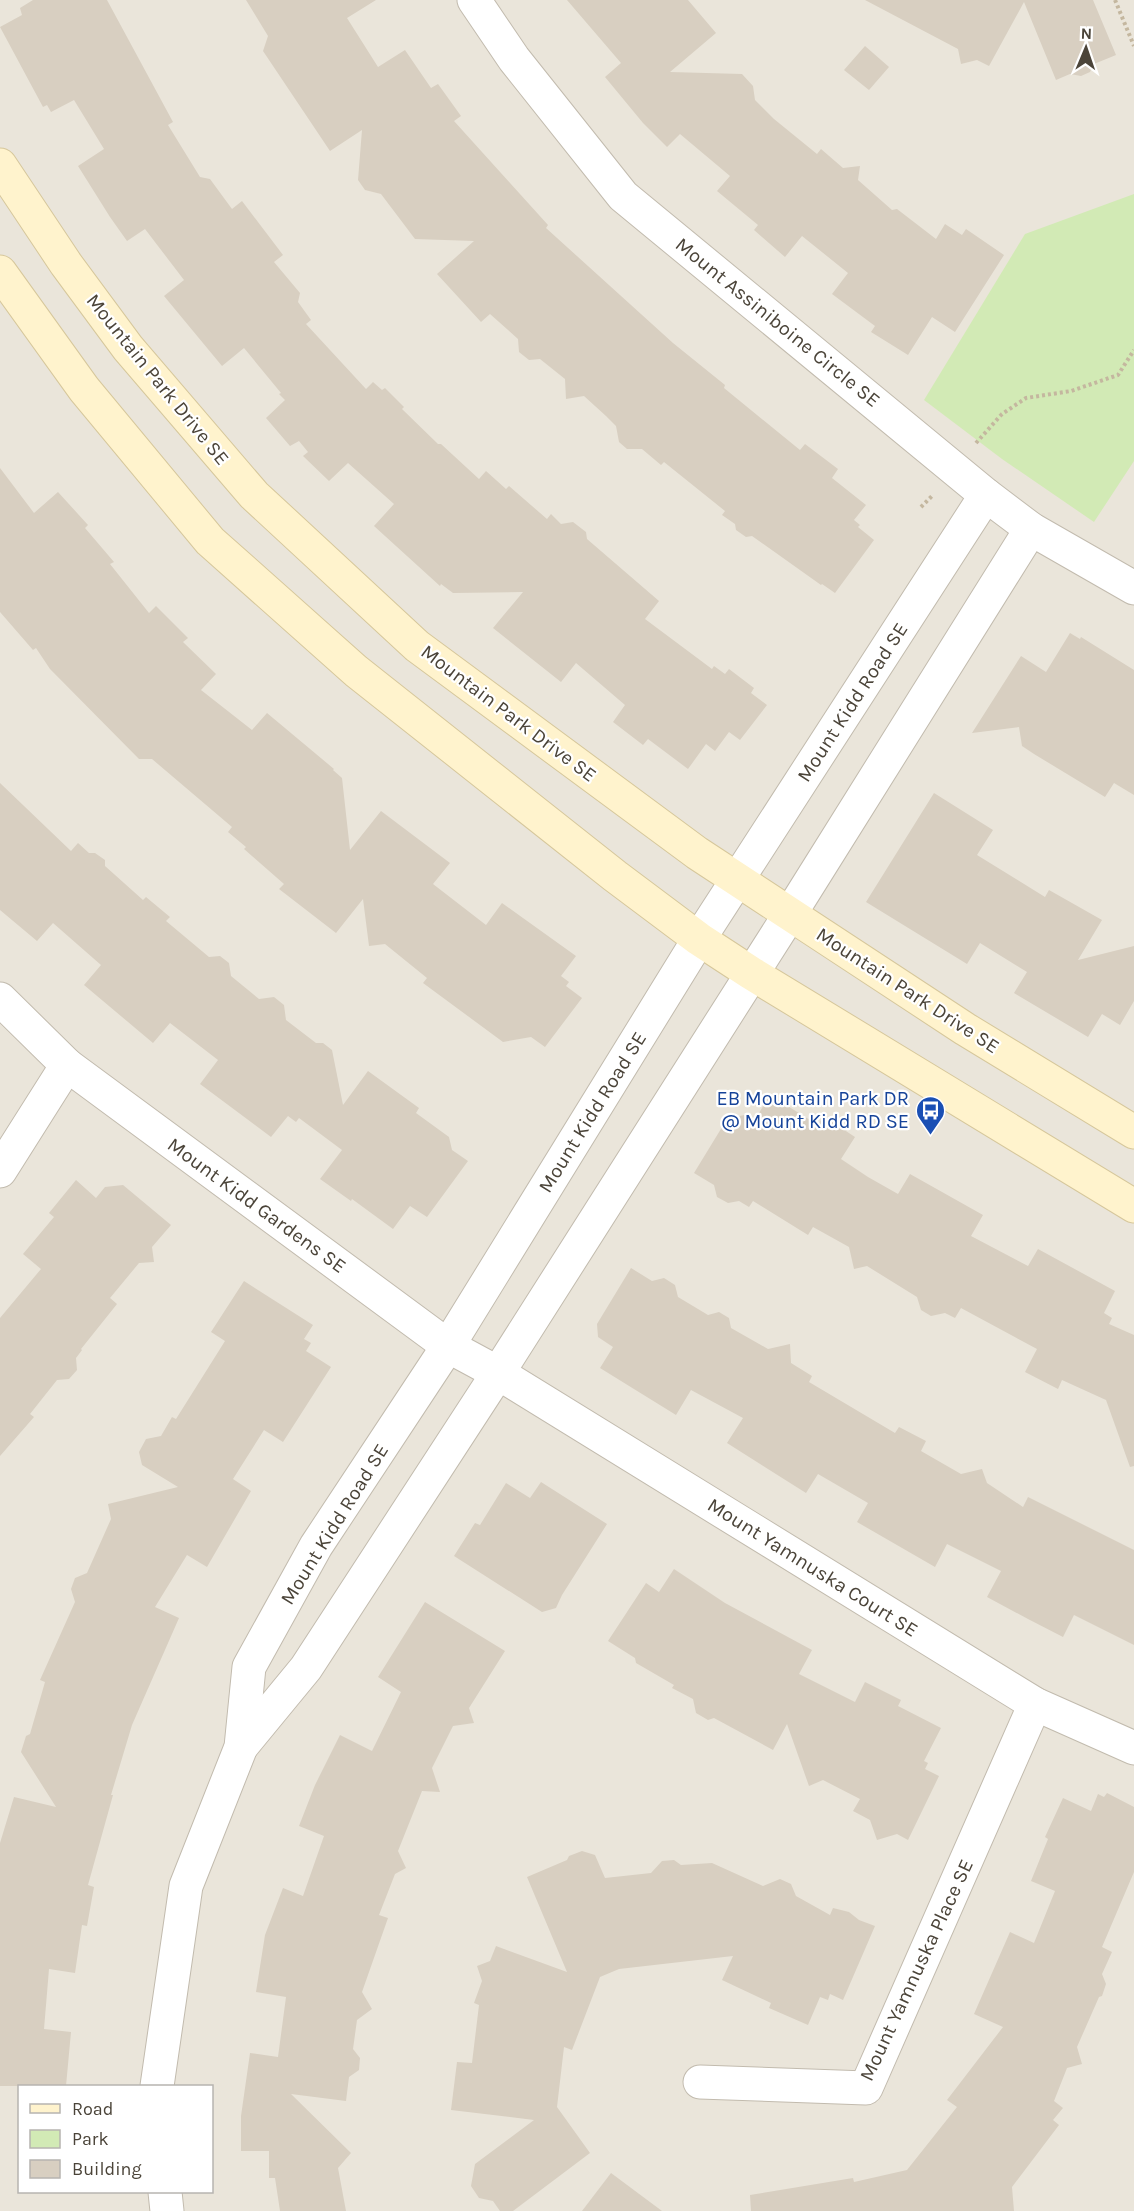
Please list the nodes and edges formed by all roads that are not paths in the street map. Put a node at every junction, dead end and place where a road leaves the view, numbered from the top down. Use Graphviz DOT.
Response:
graph roads {
  1 [pos="474,0"];
  2 [pos="0,165"];
  3 [pos="0,272"];
  4 [pos="986,495"];
  5 [pos="1031,529"];
  6 [pos="1134,588"];
  7 [pos="738,879"];
  8 [pos="790,914"];
  9 [pos="699,939"];
  10 [pos="751,973"];
  11 [pos="0,999"];
  12 [pos="67,1065"];
  13 [pos="1134,1132"];
  14 [pos="0,1171"];
  15 [pos="1134,1206"];
  16 [pos="448,1346"];
  17 [pos="498,1373"];
  18 [pos="1035,1704"];
  19 [pos="241,1747"];
  20 [pos="1134,1748"];
  21 [pos="700,2082"];
  22 [pos="157,2085"];
  23 [pos="165,2193"];
  24 [pos="167,2211"];
  1 -- 4 [label="street, Mount Assiniboine Circle SE"];
  2 -- 7 [label="street, Mountain Park Drive SE"];
  3 -- 9 [label="street"];
  4 -- 5 [label="street, Mount Assiniboine Circle SE"];
  4 -- 7 [label="street, Mount Kidd Road SE"];
  5 -- 6 [label="street, Mount Assiniboine Circle SE"];
  5 -- 8 [label="street, Mount Kidd Road SE"];
  7 -- 8 [label="street, Mountain Park Drive SE"];
  7 -- 9 [label="street, Mount Kidd Road SE"];
  8 -- 10 [label="street, Mount Kidd Road SE"];
  8 -- 13 [label="street, Mountain Park Drive SE"];
  9 -- 10 [label="street"];
  9 -- 16 [label="street, Mount Kidd Road SE"];
  10 -- 15 [label="street"];
  10 -- 17 [label="street, Mount Kidd Road SE"];
  11 -- 12 [label="street, Mount Kidd Gardens SE"];
  12 -- 14 [label="street"];
  12 -- 16 [label="street, Mount Kidd Gardens SE"];
  16 -- 17 [label="street, Mount Kidd Gardens SE"];
  16 -- 19 [label="street, Mount Kidd Road SE"];
  17 -- 18 [label="street, Mount Yamnuska Court SE"];
  17 -- 19 [label="street, Mount Kidd Road SE"];
  18 -- 20 [label="street, Mount Yamnuska Court SE"];
  18 -- 21 [label="street, Mount Yamnuska Place SE"];
  19 -- 22 [label="street, Mount Kidd Road SE"];
  23 -- 24 [label="street"];
}
